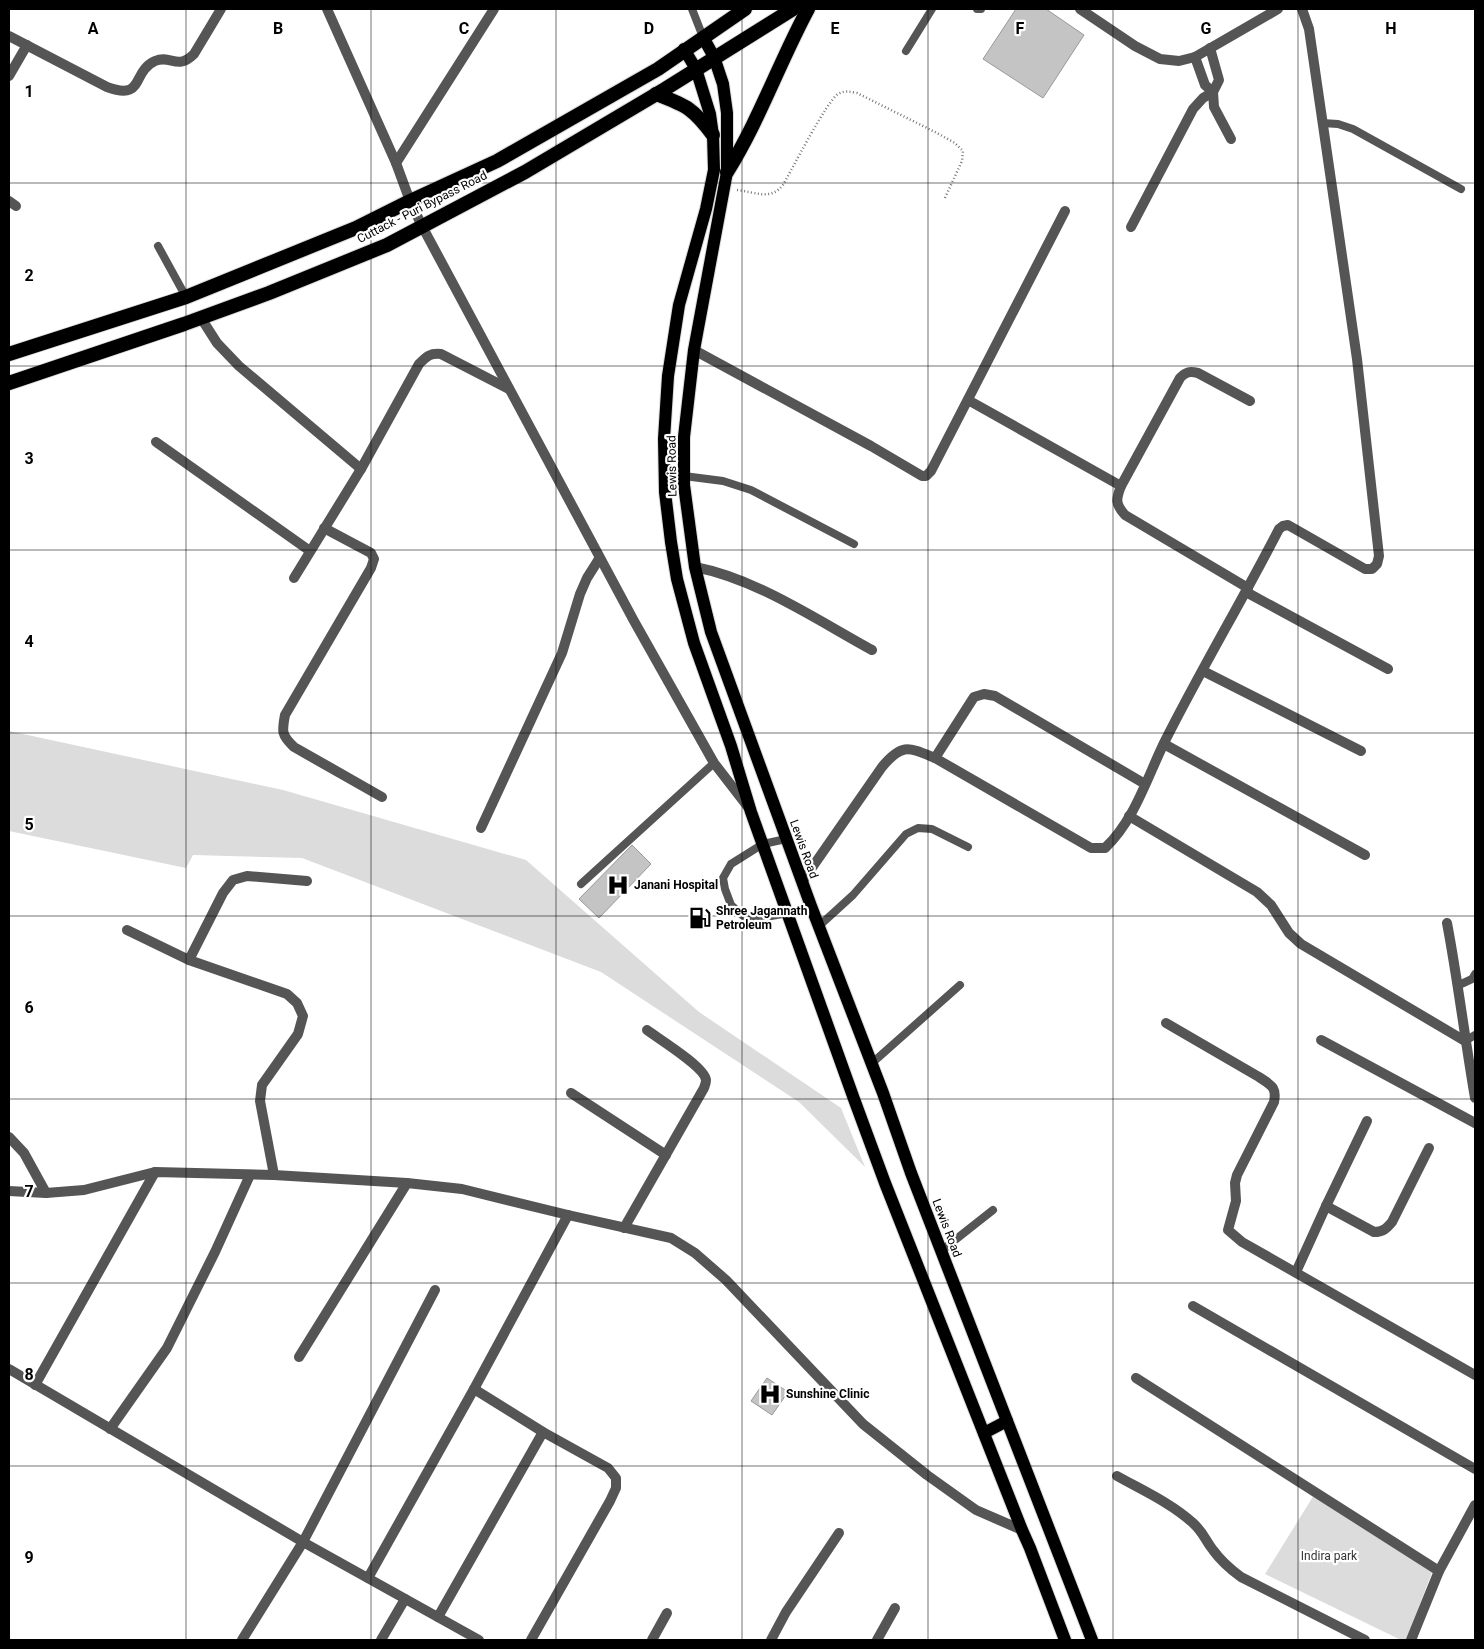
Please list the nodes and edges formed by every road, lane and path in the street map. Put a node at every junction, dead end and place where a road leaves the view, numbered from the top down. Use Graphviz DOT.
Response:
graph roads {
  1 [pos="221,9"];
  2 [pos="327,9"];
  3 [pos="494,9"];
  4 [pos="692,9"];
  5 [pos="745,9"];
  6 [pos="793,9"];
  7 [pos="808,9"];
  8 [pos="932,9"];
  9 [pos="977,9"];
  10 [pos="981,9"];
  11 [pos="1080,9"];
  12 [pos="1278,9"];
  13 [pos="1302,9"];
  14 [pos="9,36"];
  15 [pos="703,37"];
  16 [pos="28,45"];
  17 [pos="1210,48"];
  18 [pos="684,50"];
  19 [pos="906,51"];
  20 [pos="714,57"];
  21 [pos="1195,57"];
  22 [pos="696,69"];
  23 [pos="9,76"];
  24 [pos="1214,92"];
  25 [pos="656,94"];
  26 [pos="1322,123"];
  27 [pos="713,135"];
  28 [pos="1231,138"];
  29 [pos="396,163"];
  30 [pos="727,172"];
  31 [pos="725,188"];
  32 [pos="1461,189"];
  33 [pos="944,200"];
  34 [pos="410,201"];
  35 [pos="1065,211"];
  36 [pos="422,226"];
  37 [pos="1131,227"];
  38 [pos="158,246"];
  39 [pos="186,298"];
  40 [pos="201,318"];
  41 [pos="694,350"];
  42 [pos="9,354"];
  43 [pos="9,383"];
  44 [pos="509,389"];
  45 [pos="968,400"];
  46 [pos="1250,401"];
  47 [pos="156,442"];
  48 [pos="361,469"];
  49 [pos="684,476"];
  50 [pos="1121,486"];
  51 [pos="324,528"];
  52 [pos="854,544"];
  53 [pos="310,551"];
  54 [pos="599,558"];
  55 [pos="695,566"];
  56 [pos="294,578"];
  57 [pos="1247,590"];
  58 [pos="872,650"];
  59 [pos="1388,669"];
  60 [pos="1203,670"];
  61 [pos="1164,744"];
  62 [pos="1361,750"];
  63 [pos="935,758"];
  64 [pos="714,763"];
  65 [pos="1145,784"];
  66 [pos="382,797"];
  67 [pos="751,812"];
  68 [pos="1130,816"];
  69 [pos="481,828"];
  70 [pos="786,839"];
  71 [pos="763,844"];
  72 [pos="968,847"];
  73 [pos="1365,855"];
  74 [pos="307,881"];
  75 [pos="802,882"];
  76 [pos="581,884"];
  77 [pos="811,906"];
  78 [pos="788,913"];
  79 [pos="1447,923"];
  80 [pos="819,926"];
  81 [pos="127,930"];
  82 [pos="189,960"];
  83 [pos="1475,974"];
  84 [pos="960,984"];
  85 [pos="1459,985"];
  86 [pos="1166,1023"];
  87 [pos="647,1030"];
  88 [pos="1475,1035"];
  89 [pos="1321,1040"];
  90 [pos="1465,1041"];
  91 [pos="871,1064"];
  92 [pos="571,1093"];
  93 [pos="1475,1098"];
  94 [pos="1367,1121"];
  95 [pos="1475,1123"];
  96 [pos="9,1137"];
  97 [pos="1429,1148"];
  98 [pos="666,1155"];
  99 [pos="155,1172"];
  100 [pos="250,1175"];
  101 [pos="274,1175"];
  102 [pos="407,1183"];
  103 [pos="9,1190"];
  104 [pos="46,1193"];
  105 [pos="1326,1206"];
  106 [pos="994,1210"];
  107 [pos="568,1216"];
  108 [pos="624,1228"];
  109 [pos="941,1251"];
  110 [pos="1296,1272"];
  111 [pos="435,1290"];
  112 [pos="1193,1306"];
  113 [pos="299,1357"];
  114 [pos="9,1369"];
  115 [pos="1475,1375"];
  116 [pos="1136,1378"];
  117 [pos="35,1385"];
  118 [pos="474,1388"];
  119 [pos="1007,1421"];
  120 [pos="110,1429"];
  121 [pos="543,1432"];
  122 [pos="984,1433"];
  123 [pos="1475,1469"];
  124 [pos="1117,1476"];
  125 [pos="1475,1505"];
  126 [pos="1022,1530"];
  127 [pos="839,1533"];
  128 [pos="303,1542"];
  129 [pos="1439,1571"];
  130 [pos="368,1578"];
  131 [pos="405,1599"];
  132 [pos="895,1608"];
  133 [pos="667,1613"];
  134 [pos="438,1617"];
  135 [pos="242,1640"];
  136 [pos="381,1640"];
  137 [pos="479,1640"];
  138 [pos="531,1640"];
  139 [pos="652,1640"];
  140 [pos="771,1640"];
  141 [pos="877,1640"];
  142 [pos="1065,1640"];
  143 [pos="1092,1640"];
  144 [pos="1365,1640"];
  145 [pos="1411,1640"];
  1 -- 16 [label="street"];
  2 -- 29 [label="street"];
  3 -- 29 [label="street"];
  4 -- 15 [label="lane"];
  5 -- 15 [label="highway, Cuttack - Puri Bypass Road"];
  6 -- 20 [label="highway, Cuttack - Puri Bypass Road"];
  7 -- 30 [label="highway"];
  8 -- 19 [label="lane"];
  9 -- 10 [label="lane"];
  11 -- 21 [label="street"];
  12 -- 17 [label="street"];
  13 -- 26 [label="street"];
  14 -- 16 [label="street"];
  15 -- 18 [label="highway, Cuttack - Puri Bypass Road"];
  15 -- 20 [label="main road, Lewis Road"];
  16 -- 23 [label="street"];
  17 -- 21 [label="street"];
  17 -- 24 [label="street"];
  18 -- 22 [label="main road, Lewis Road"];
  18 -- 34 [label="highway, Cuttack - Puri Bypass Road"];
  20 -- 22 [label="highway, Cuttack - Puri Bypass Road"];
  20 -- 30 [label="main road, Lewis Road"];
  21 -- 24 [label="street"];
  22 -- 25 [label="highway, Cuttack - Puri Bypass Road"];
  22 -- 27 [label="main road, Lewis Road"];
  24 -- 28 [label="street"];
  24 -- 37 [label="street"];
  25 -- 27 [label="highway"];
  25 -- 36 [label="highway, Cuttack - Puri Bypass Road"];
  26 -- 32 [label="lane"];
  26 -- 57 [label="street"];
  27 -- 67 [label="main road, Lewis Road"];
  29 -- 34 [label="street"];
  30 -- 31 [label="main road, Lewis Road"];
  31 -- 33 [label="path"];
  31 -- 41 [label="main road, Lewis Road"];
  34 -- 36 [label="street"];
  34 -- 39 [label="highway, Cuttack - Puri Bypass Road"];
  35 -- 45 [label="street"];
  36 -- 40 [label="highway, Cuttack - Puri Bypass Road"];
  36 -- 44 [label="street"];
  38 -- 39 [label="lane"];
  39 -- 42 [label="highway, Cuttack - Puri Bypass Road"];
  40 -- 43 [label="highway, Cuttack - Puri Bypass Road"];
  40 -- 48 [label="street"];
  41 -- 45 [label="street"];
  41 -- 49 [label="main road, Lewis Road"];
  44 -- 48 [label="street"];
  44 -- 54 [label="street"];
  45 -- 50 [label="street"];
  46 -- 50 [label="street"];
  47 -- 53 [label="street"];
  48 -- 51 [label="street"];
  49 -- 52 [label="lane"];
  49 -- 55 [label="main road, Lewis Road"];
  50 -- 57 [label="street"];
  51 -- 53 [label="street"];
  51 -- 66 [label="street"];
  53 -- 56 [label="street"];
  54 -- 64 [label="street"];
  54 -- 69 [label="street"];
  55 -- 58 [label="street"];
  55 -- 70 [label="main road, Lewis Road"];
  57 -- 59 [label="street"];
  57 -- 60 [label="street"];
  60 -- 61 [label="street"];
  60 -- 62 [label="street"];
  61 -- 65 [label="street"];
  61 -- 73 [label="street"];
  63 -- 65 [label="street"];
  63 -- 68 [label="street"];
  63 -- 75 [label="street"];
  64 -- 67 [label="street"];
  64 -- 76 [label="lane"];
  65 -- 68 [label="street"];
  67 -- 71 [label="main road, Lewis Road"];
  68 -- 90 [label="street"];
  70 -- 71 [label="lane"];
  70 -- 75 [label="main road, Lewis Road"];
  71 -- 78 [label="main road, Lewis Road"];
  71 -- 78 [label="lane"];
  72 -- 80 [label="lane"];
  74 -- 82 [label="street"];
  75 -- 77 [label="main road, Lewis Road"];
  77 -- 78 [label="lane"];
  77 -- 80 [label="main road, Lewis Road"];
  78 -- 122 [label="main road, Lewis Road"];
  79 -- 85 [label="street"];
  80 -- 91 [label="main road, Lewis Road"];
  81 -- 82 [label="street"];
  82 -- 101 [label="street"];
  83 -- 85 [label="lane"];
  84 -- 91 [label="lane"];
  85 -- 90 [label="street"];
  86 -- 110 [label="street"];
  87 -- 98 [label="street"];
  88 -- 90 [label="lane"];
  89 -- 95 [label="street"];
  90 -- 93 [label="street"];
  91 -- 109 [label="main road, Lewis Road"];
  92 -- 98 [label="street"];
  94 -- 105 [label="street"];
  96 -- 104 [label="street"];
  97 -- 105 [label="street"];
  98 -- 108 [label="street"];
  99 -- 100 [label="street"];
  99 -- 104 [label="street"];
  99 -- 117 [label="street"];
  100 -- 101 [label="street"];
  100 -- 120 [label="street"];
  101 -- 102 [label="street"];
  102 -- 107 [label="street"];
  102 -- 113 [label="street"];
  103 -- 104 [label="street"];
  105 -- 110 [label="street"];
  106 -- 109 [label="lane"];
  107 -- 108 [label="street"];
  107 -- 118 [label="street"];
  108 -- 126 [label="street"];
  109 -- 119 [label="main road, Lewis Road"];
  110 -- 115 [label="street"];
  111 -- 128 [label="street"];
  112 -- 123 [label="street"];
  114 -- 117 [label="street"];
  116 -- 129 [label="street"];
  117 -- 120 [label="street"];
  118 -- 121 [label="street"];
  118 -- 130 [label="street"];
  119 -- 122 [label="main road"];
  119 -- 143 [label="main road, Lewis Road"];
  120 -- 128 [label="street"];
  121 -- 134 [label="street"];
  121 -- 138 [label="street"];
  122 -- 126 [label="main road, Lewis Road"];
  124 -- 144 [label="street"];
  125 -- 129 [label="street"];
  126 -- 142 [label="main road, Lewis Road"];
  127 -- 140 [label="street"];
  128 -- 130 [label="street"];
  128 -- 135 [label="street"];
  129 -- 145 [label="street"];
  130 -- 131 [label="street"];
  131 -- 134 [label="street"];
  131 -- 136 [label="street"];
  132 -- 141 [label="street"];
  133 -- 139 [label="street"];
  134 -- 137 [label="street"];
}
